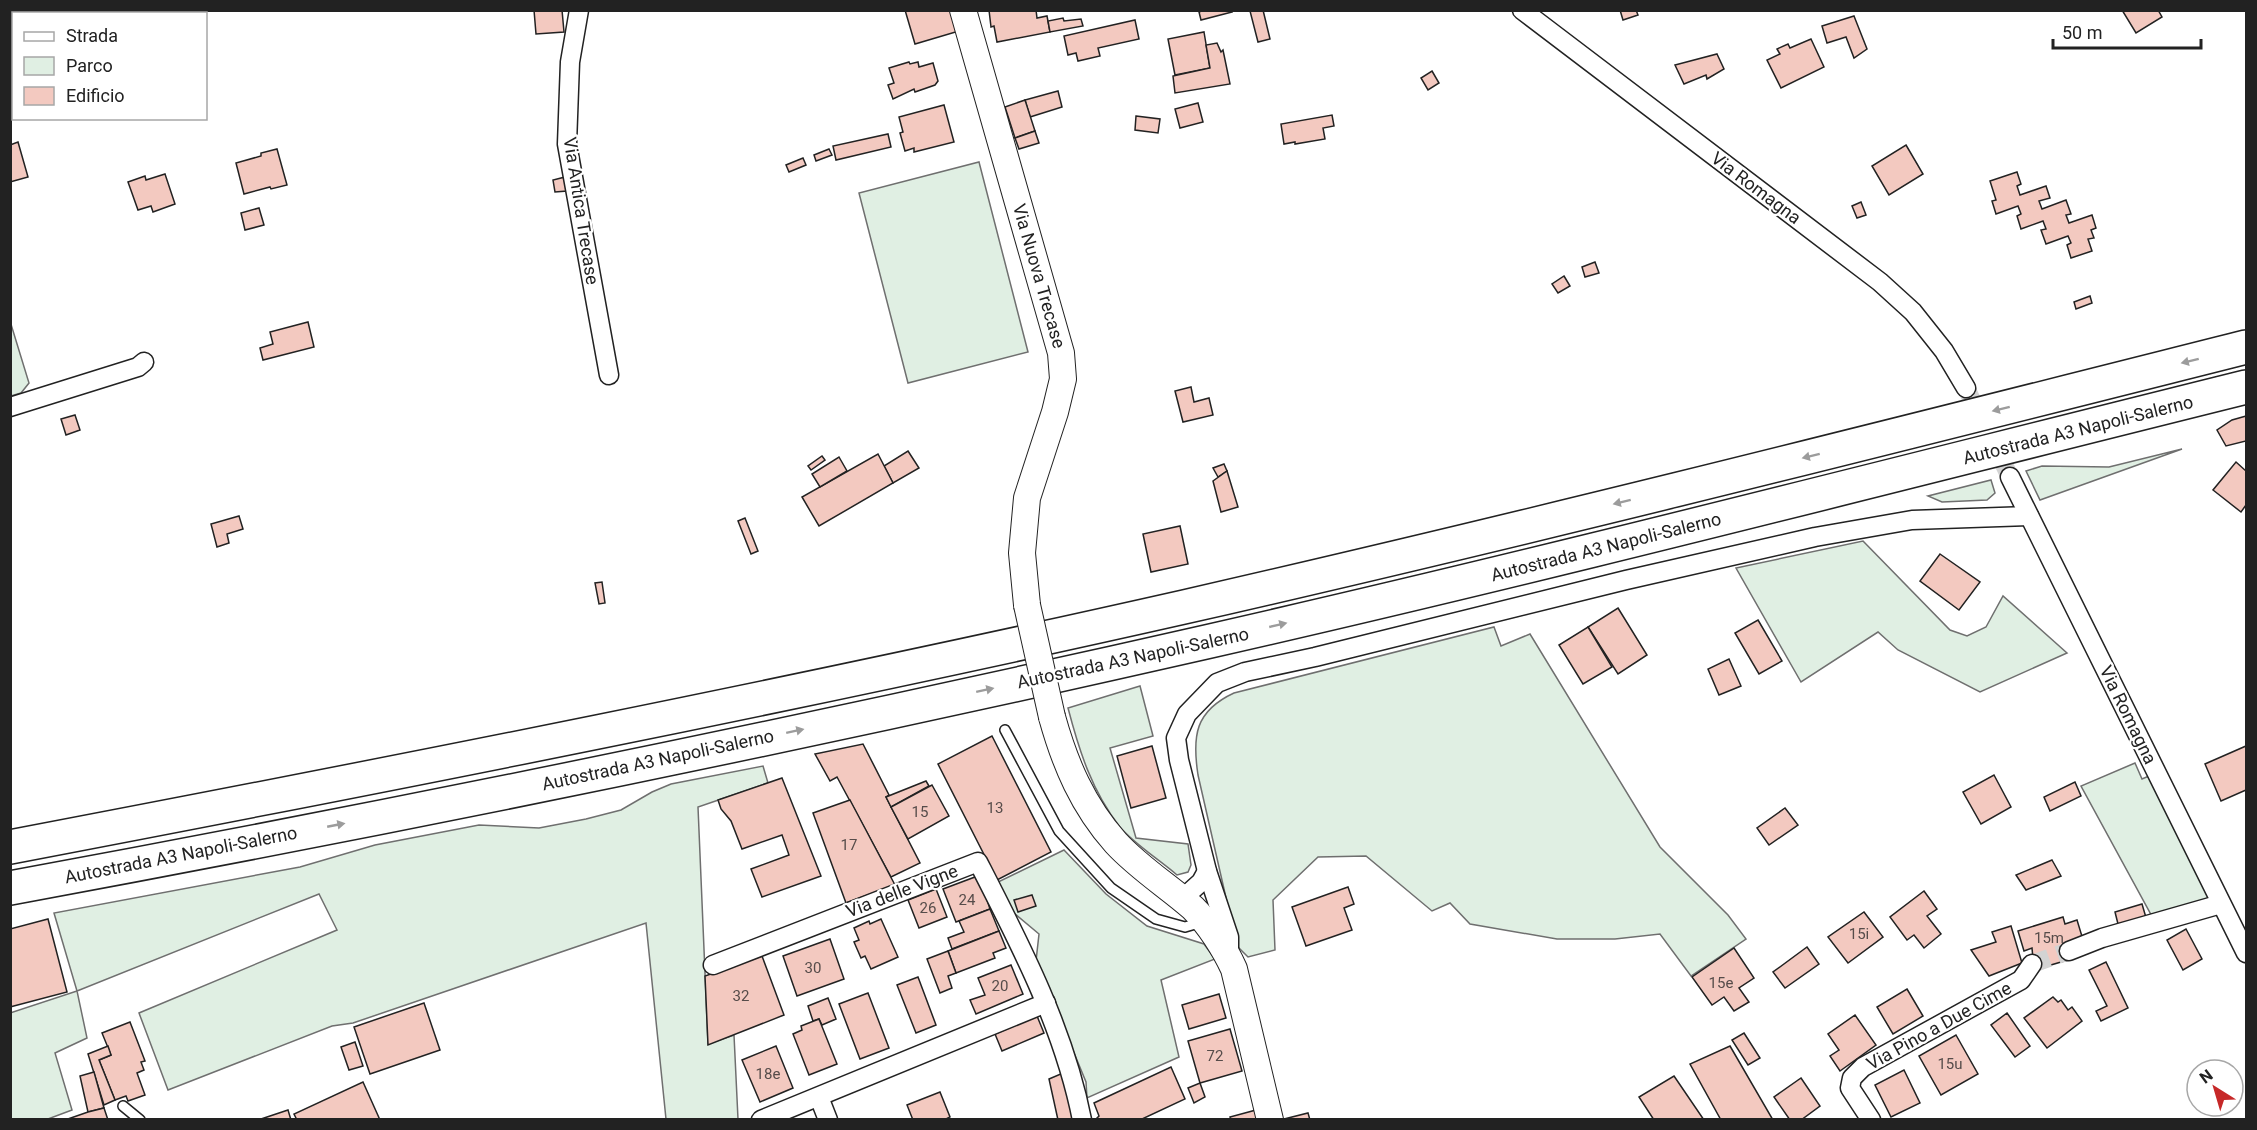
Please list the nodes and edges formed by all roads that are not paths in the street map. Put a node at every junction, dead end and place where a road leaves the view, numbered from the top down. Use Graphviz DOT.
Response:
graph roads {
  1 [pos="579,10"];
  2 [pos="963,10"];
  3 [pos="1522,10"];
  4 [pos="2247,347"];
  5 [pos="144,362"];
  6 [pos="609,375"];
  7 [pos="2247,387"];
  8 [pos="1966,388"];
  9 [pos="10,407"];
  10 [pos="2010,477"];
  11 [pos="2030,516"];
  12 [pos="1005,730"];
  13 [pos="10,847"];
  14 [pos="1207,871"];
  15 [pos="10,888"];
  16 [pos="1214,889"];
  17 [pos="2221,904"];
  18 [pos="1193,910"];
  19 [pos="2069,951"];
  20 [pos="2247,953"];
  21 [pos="1229,958"];
  22 [pos="2032,964"];
  23 [pos="713,965"];
  24 [pos="1046,1004"];
  25 [pos="819,1096"];
  26 [pos="123,1106"];
  27 [pos="140,1119"];
  28 [pos="761,1119"];
  29 [pos="828,1119"];
  30 [pos="1082,1119"];
  31 [pos="1270,1119"];
  32 [pos="1871,1119"];
  1 -- 6 [label="street, Via Antica Trecase"];
  2 -- 18 [label="street, Via Nuova Trecase, bridge"];
  3 -- 8 [label="street, Via Romagna"];
  4 -- 13 [label="highway, one-way"];
  5 -- 9 [label="street"];
  15 -- 7 [label="highway, Autostrada A3 Napoli-Salerno, one-way"];
  10 -- 11 [label="street, Via Romagna"];
  11 -- 14 [label="street"];
  11 -- 17 [label="street, Via Romagna"];
  12 -- 18 [label="lane"];
  14 -- 16 [label="street"];
  14 -- 18 [label="street"];
  16 -- 18 [label="street"];
  16 -- 21 [label="street"];
  17 -- 19 [label="street"];
  17 -- 20 [label="street, Via Romagna"];
  18 -- 21 [label="street, Via Nuova Trecase"];
  21 -- 31 [label="street, Via Nuova Trecase"];
  22 -- 32 [label="street, Via Pino a Due Cime"];
  23 -- 24 [label="street, Via delle Vigne"];
  24 -- 25 [label="street"];
  24 -- 30 [label="street, Via delle Vigne"];
  25 -- 28 [label="street"];
  25 -- 29 [label="street"];
  26 -- 27 [label="lane"];
}
